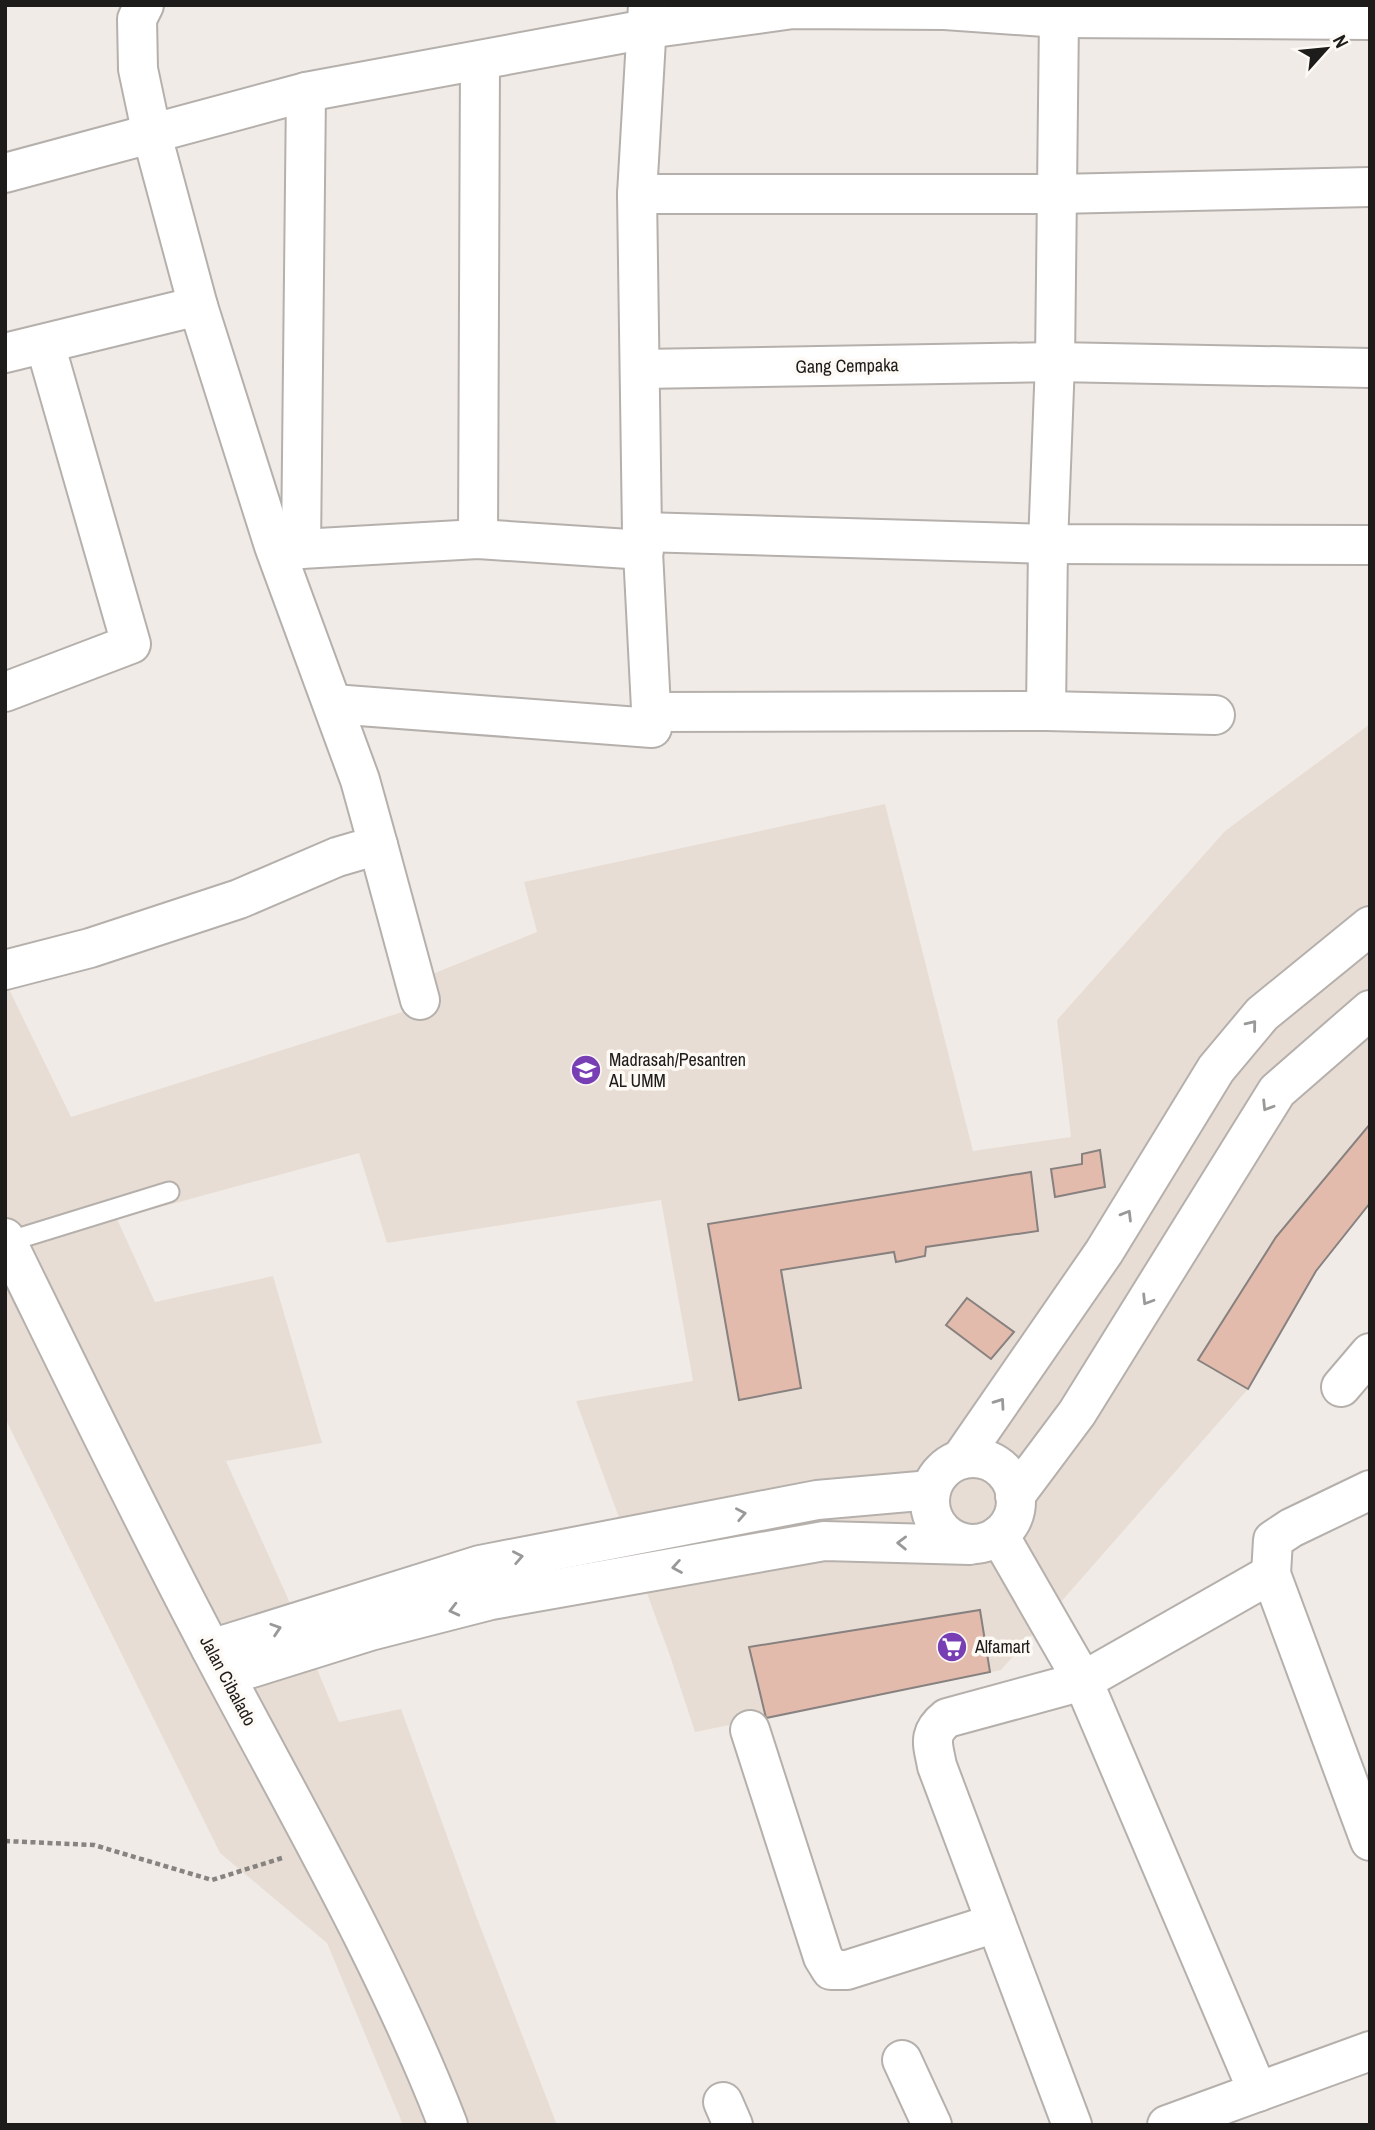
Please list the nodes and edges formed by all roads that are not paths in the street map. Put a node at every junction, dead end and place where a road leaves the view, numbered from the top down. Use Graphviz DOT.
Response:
graph roads {
  1 [pos="144,5"];
  2 [pos="793,7"];
  3 [pos="1165,12"];
  4 [pos="1319,13"];
  5 [pos="648,17"];
  6 [pos="1059,18"];
  7 [pos="1370,20"];
  8 [pos="481,61"];
  9 [pos="306,92"];
  10 [pos="152,135"];
  11 [pos="5,173"];
  12 [pos="1370,187"];
  13 [pos="637,194"];
  14 [pos="1056,194"];
  15 [pos="198,306"];
  16 [pos="45,344"];
  17 [pos="5,353"];
  18 [pos="1055,362"];
  19 [pos="1370,368"];
  20 [pos="640,369"];
  21 [pos="478,539"];
  22 [pos="643,541"];
  23 [pos="1048,544"];
  24 [pos="1370,545"];
  25 [pos="287,547"];
  26 [pos="5,692"];
  27 [pos="333,704"];
  28 [pos="1046,711"];
  29 [pos="652,712"];
  30 [pos="1215,715"];
  31 [pos="377,845"];
  32 [pos="1370,926"];
  33 [pos="5,970"];
  34 [pos="420,1000"];
  35 [pos="1370,1010"];
  36 [pos="169,1192"];
  37 [pos="6,1240"];
  38 [pos="1370,1353"];
  39 [pos="1342,1387"];
  40 [pos="961,1460"];
  41 [pos="931,1490"];
  42 [pos="1370,1490"];
  43 [pos="1015,1496"];
  44 [pos="985,1540"];
  45 [pos="1271,1574"];
  46 [pos="218,1663"];
  47 [pos="1083,1681"];
  48 [pos="750,1730"];
  49 [pos="1370,1841"];
  50 [pos="996,1923"];
  51 [pos="1370,2051"];
  52 [pos="902,2060"];
  53 [pos="1258,2092"];
  54 [pos="448,2125"];
  55 [pos="932,2125"];
  56 [pos="1072,2125"];
  57 [pos="1167,2125"];
  1 -- 10 [label="street"];
  2 -- 5 [label="street"];
  2 -- 6 [label="street"];
  3 -- 4 [label="street"];
  3 -- 6 [label="street"];
  4 -- 7 [label="street"];
  5 -- 8 [label="street"];
  5 -- 13 [label="street"];
  6 -- 14 [label="street"];
  8 -- 9 [label="street"];
  8 -- 21 [label="street"];
  9 -- 10 [label="street"];
  9 -- 25 [label="street"];
  10 -- 11 [label="street"];
  10 -- 15 [label="street"];
  12 -- 14 [label="street"];
  13 -- 14 [label="street"];
  13 -- 20 [label="street"];
  14 -- 18 [label="street"];
  15 -- 16 [label="street"];
  15 -- 25 [label="street"];
  16 -- 17 [label="street"];
  16 -- 26 [label="street"];
  18 -- 19 [label="street, Gang Cempaka"];
  18 -- 20 [label="street, Gang Cempaka"];
  18 -- 23 [label="street"];
  20 -- 22 [label="street"];
  21 -- 22 [label="street"];
  21 -- 25 [label="street"];
  22 -- 23 [label="street"];
  22 -- 29 [label="street"];
  23 -- 24 [label="street"];
  23 -- 28 [label="street"];
  25 -- 27 [label="street"];
  27 -- 29 [label="street"];
  27 -- 31 [label="street"];
  28 -- 29 [label="street"];
  28 -- 30 [label="street"];
  31 -- 33 [label="street"];
  31 -- 34 [label="street"];
  40 -- 32 [label="street, one-way"];
  35 -- 43 [label="street, one-way"];
  36 -- 37 [label="lane"];
  37 -- 46 [label="street, Jalan Cibalado"];
  38 -- 39 [label="street"];
  40 -- 41 [label="street"];
  40 -- 43 [label="street"];
  41 -- 44 [label="street"];
  46 -- 41 [label="street, one-way"];
  42 -- 45 [label="street"];
  43 -- 44 [label="street"];
  44 -- 46 [label="street, one-way"];
  44 -- 47 [label="street"];
  45 -- 47 [label="street"];
  45 -- 49 [label="street"];
  46 -- 54 [label="street, Jalan Cibalado"];
  47 -- 50 [label="street"];
  47 -- 53 [label="street"];
  48 -- 50 [label="street"];
  50 -- 56 [label="street"];
  51 -- 53 [label="street"];
  52 -- 55 [label="street"];
  53 -- 57 [label="street"];
}
